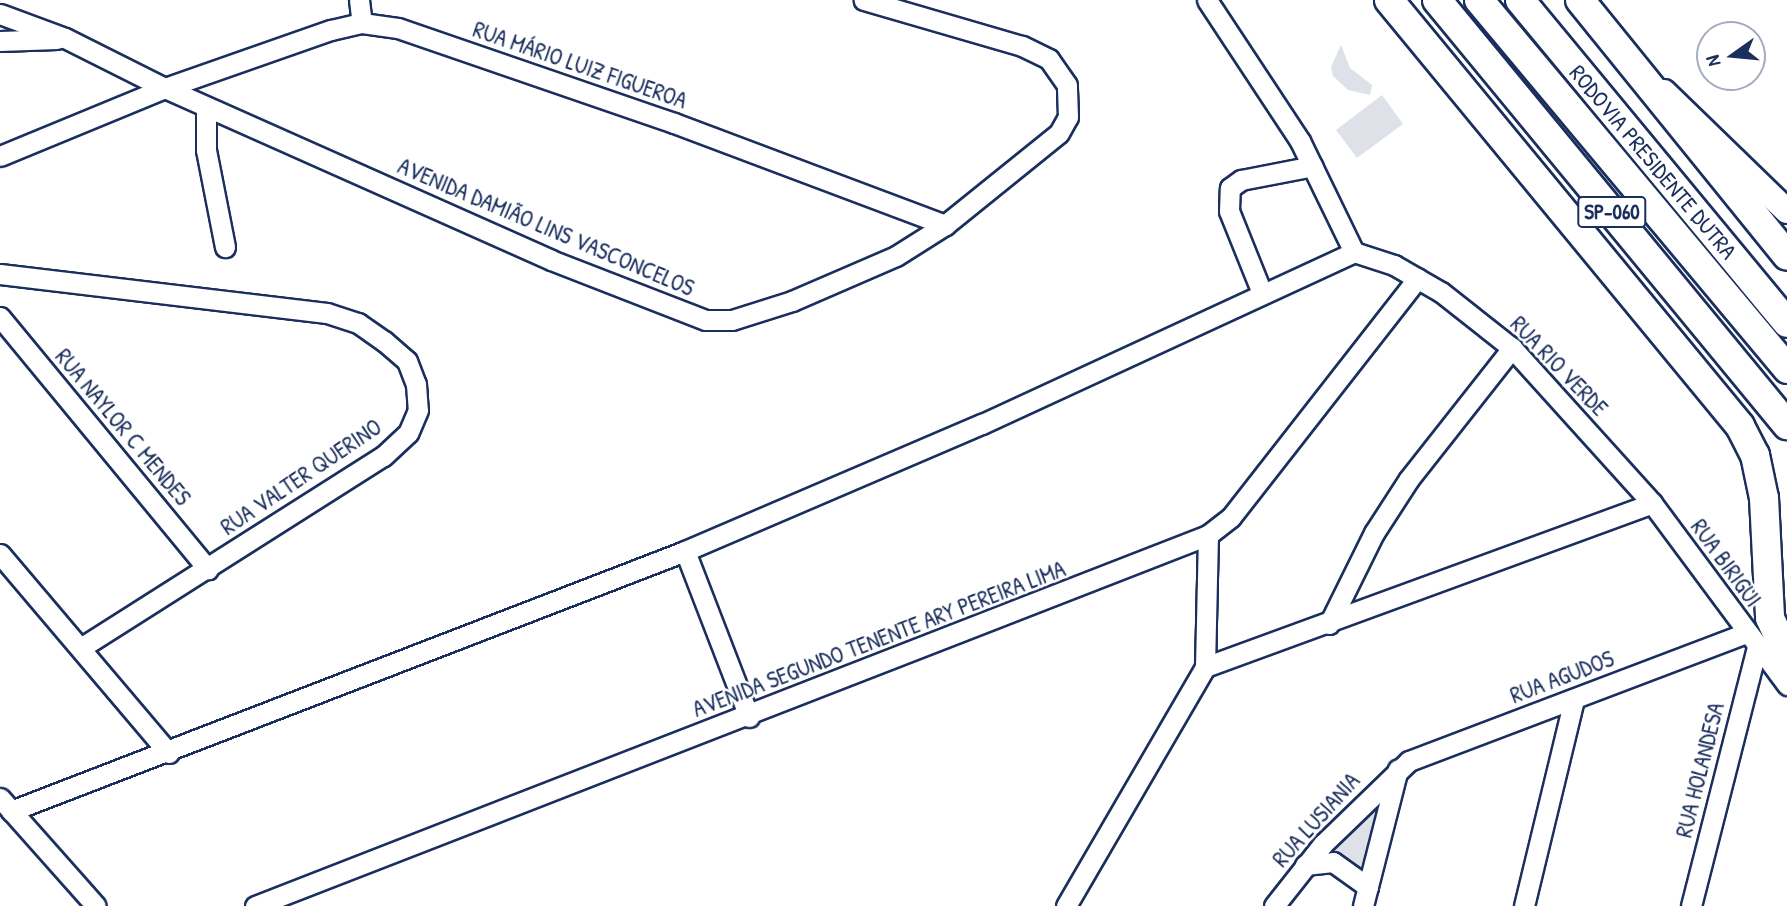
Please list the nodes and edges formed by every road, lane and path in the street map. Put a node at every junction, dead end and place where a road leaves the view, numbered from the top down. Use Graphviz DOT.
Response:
graph roads {
  1 [pos="359,0"];
  2 [pos="864,0"];
  3 [pos="1208,0"];
  4 [pos="1389,0"];
  5 [pos="1437,0"];
  6 [pos="1479,0"];
  7 [pos="1520,0"];
  8 [pos="1580,0"];
  9 [pos="0,14"];
  10 [pos="362,23"];
  11 [pos="65,38"];
  12 [pos="0,41"];
  13 [pos="1632,67"];
  14 [pos="165,88"];
  15 [pos="206,107"];
  16 [pos="0,156"];
  17 [pos="1312,166"];
  18 [pos="1787,211"];
  19 [pos="945,225"];
  20 [pos="225,247"];
  21 [pos="1354,252"];
  22 [pos="1787,256"];
  23 [pos="0,274"];
  24 [pos="1418,278"];
  25 [pos="1262,293"];
  26 [pos="0,317"];
  27 [pos="1787,323"];
  28 [pos="1512,348"];
  29 [pos="1787,369"];
  30 [pos="1787,425"];
  31 [pos="1652,503"];
  32 [pos="1208,535"];
  33 [pos="685,551"];
  34 [pos="0,554"];
  35 [pos="208,569"];
  36 [pos="1329,624"];
  37 [pos="1751,640"];
  38 [pos="82,647"];
  39 [pos="1787,655"];
  40 [pos="1205,667"];
  41 [pos="1787,685"];
  42 [pos="1574,699"];
  43 [pos="749,717"];
  44 [pos="169,753"];
  45 [pos="1398,769"];
  46 [pos="6,805"];
  47 [pos="1305,865"];
  48 [pos="1368,887"];
  49 [pos="83,899"];
  50 [pos="96,906"];
  51 [pos="255,906"];
  52 [pos="1066,906"];
  53 [pos="1273,906"];
  54 [pos="1363,906"];
  55 [pos="1524,906"];
  56 [pos="1690,906"];
  1 -- 10 [label="street"];
  2 -- 19 [label="street, AVENIDA DAMIÃO LINS VASCONCELOS"];
  3 -- 17 [label="street"];
  4 -- 39 [label="highway"];
  5 -- 30 [label="highway, SP-060"];
  6 -- 29 [label="highway, RODOVIA PRESIDENTE DUTRA / SP-060"];
  7 -- 27 [label="highway, RODOVIA PRESIDENTE DUTRA / SP-060"];
  8 -- 13 [label="highway, RODOVIA PRESIDENTE DUTRA"];
  9 -- 11 [label="street, AVENIDA DAMIÃO LINS VASCONCELOS"];
  10 -- 14 [label="street, RUA MÁRIO LUIZ FIGUEROA"];
  10 -- 19 [label="street, RUA MÁRIO LUIZ FIGUEROA"];
  11 -- 12 [label="street"];
  11 -- 14 [label="street, AVENIDA DAMIÃO LINS VASCONCELOS"];
  13 -- 18 [label="main road"];
  13 -- 22 [label="highway, RODOVIA PRESIDENTE DUTRA"];
  14 -- 15 [label="street, AVENIDA DAMIÃO LINS VASCONCELOS"];
  14 -- 16 [label="street, RUA MÁRIO LUIZ FIGUEROA"];
  15 -- 19 [label="street, AVENIDA DAMIÃO LINS VASCONCELOS"];
  15 -- 20 [label="street"];
  17 -- 21 [label="street"];
  17 -- 25 [label="street"];
  21 -- 24 [label="street, RUA RIO VERDE"];
  21 -- 25 [label="street"];
  23 -- 35 [label="street, RUA VALTER QUERINO"];
  24 -- 28 [label="street, RUA RIO VERDE"];
  24 -- 32 [label="street, AVENIDA SEGUNDO TENENTE ARY PEREIRA LIMA"];
  25 -- 33 [label="street"];
  26 -- 35 [label="street, RUA NAYLOR C MENDES"];
  28 -- 31 [label="street, RUA RIO VERDE"];
  28 -- 36 [label="street"];
  31 -- 36 [label="street"];
  31 -- 37 [label="street, RUA BIRIGUI"];
  32 -- 40 [label="street"];
  32 -- 43 [label="street, AVENIDA SEGUNDO TENENTE ARY PEREIRA LIMA"];
  33 -- 43 [label="street"];
  33 -- 44 [label="street"];
  34 -- 38 [label="street"];
  35 -- 38 [label="street, RUA VALTER QUERINO"];
  36 -- 40 [label="street"];
  37 -- 41 [label="street, RUA BIRIGUI"];
  37 -- 42 [label="street, RUA AGUDOS"];
  37 -- 56 [label="street, RUA HOLANDESA"];
  38 -- 44 [label="street"];
  40 -- 52 [label="street"];
  42 -- 45 [label="street, RUA AGUDOS"];
  42 -- 55 [label="street"];
  43 -- 51 [label="street, AVENIDA SEGUNDO TENENTE ARY PEREIRA LIMA"];
  44 -- 46 [label="street"];
  45 -- 47 [label="street, RUA LUSIANIA"];
  45 -- 48 [label="street"];
  46 -- 49 [label="street"];
  47 -- 48 [label="street"];
  47 -- 53 [label="street, RUA LUSIANIA"];
  48 -- 54 [label="street"];
  49 -- 50 [label="street"];
}
